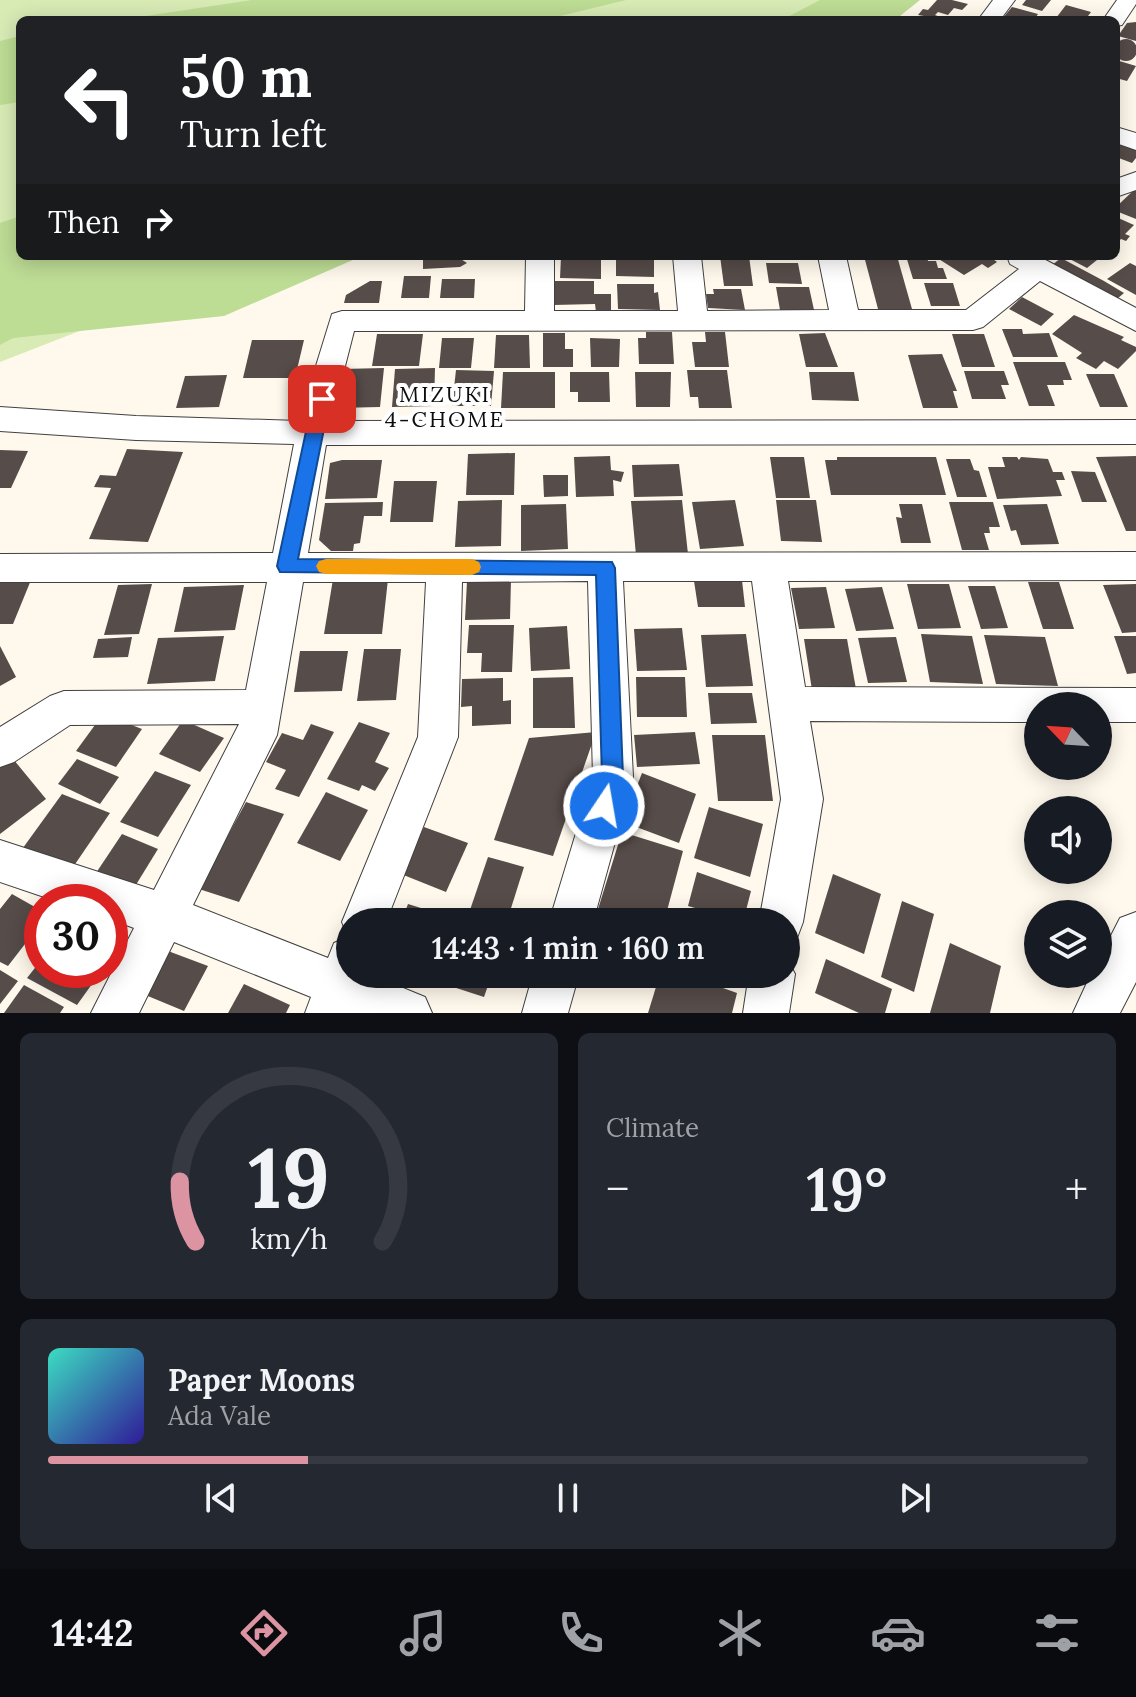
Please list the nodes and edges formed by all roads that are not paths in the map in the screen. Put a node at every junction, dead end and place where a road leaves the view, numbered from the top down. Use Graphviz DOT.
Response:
graph roads {
  1 [pos="540,260"];
  2 [pos="687,260"];
  3 [pos="833,260"];
  4 [pos="1027,262"];
  5 [pos="539,320"];
  6 [pos="693,320"];
  7 [pos="846,320"];
  8 [pos="1136,321"];
  9 [pos="0,419"];
  10 [pos="1136,432"];
  11 [pos="312,433"];
  12 [pos="287,566"];
  13 [pos="1136,566"];
  14 [pos="445,567"];
  15 [pos="0,568"];
  16 [pos="605,568"];
  17 [pos="768,568"];
  18 [pos="790,704"];
  19 [pos="1136,705"];
  20 [pos="262,707"];
  21 [pos="0,749"];
  22 [pos="0,861"];
  23 [pos="370,908"];
  24 [pos="575,908"];
  25 [pos="783,908"];
  26 [pos="165,916"];
  27 [pos="1136,934"];
  28 [pos="336,985"];
  29 [pos="344,988"];
  30 [pos="552,988"];
  31 [pos="770,988"];
  32 [pos="114,1013"];
  33 [pos="409,1013"];
  34 [pos="545,1013"];
  35 [pos="766,1013"];
  36 [pos="1096,1013"];
  1 -- 5 [label="street"];
  2 -- 6 [label="street"];
  3 -- 7 [label="street"];
  4 -- 7 [label="street"];
  4 -- 8 [label="street"];
  5 -- 6 [label="street"];
  5 -- 11 [label="street"];
  6 -- 7 [label="street"];
  9 -- 11 [label="street"];
  10 -- 11 [label="street"];
  11 -- 12 [label="street"];
  12 -- 14 [label="street"];
  12 -- 15 [label="street"];
  12 -- 20 [label="street"];
  13 -- 17 [label="street"];
  14 -- 16 [label="street"];
  14 -- 23 [label="street"];
  16 -- 17 [label="street"];
  16 -- 24 [label="street"];
  17 -- 18 [label="street"];
  18 -- 19 [label="street"];
  18 -- 25 [label="street"];
  20 -- 21 [label="street"];
  20 -- 26 [label="street"];
  22 -- 26 [label="street"];
  26 -- 28 [label="street"];
  26 -- 32 [label="street"];
  27 -- 36 [label="street"];
  29 -- 33 [label="street"];
  30 -- 34 [label="street"];
  31 -- 35 [label="street"];
}
